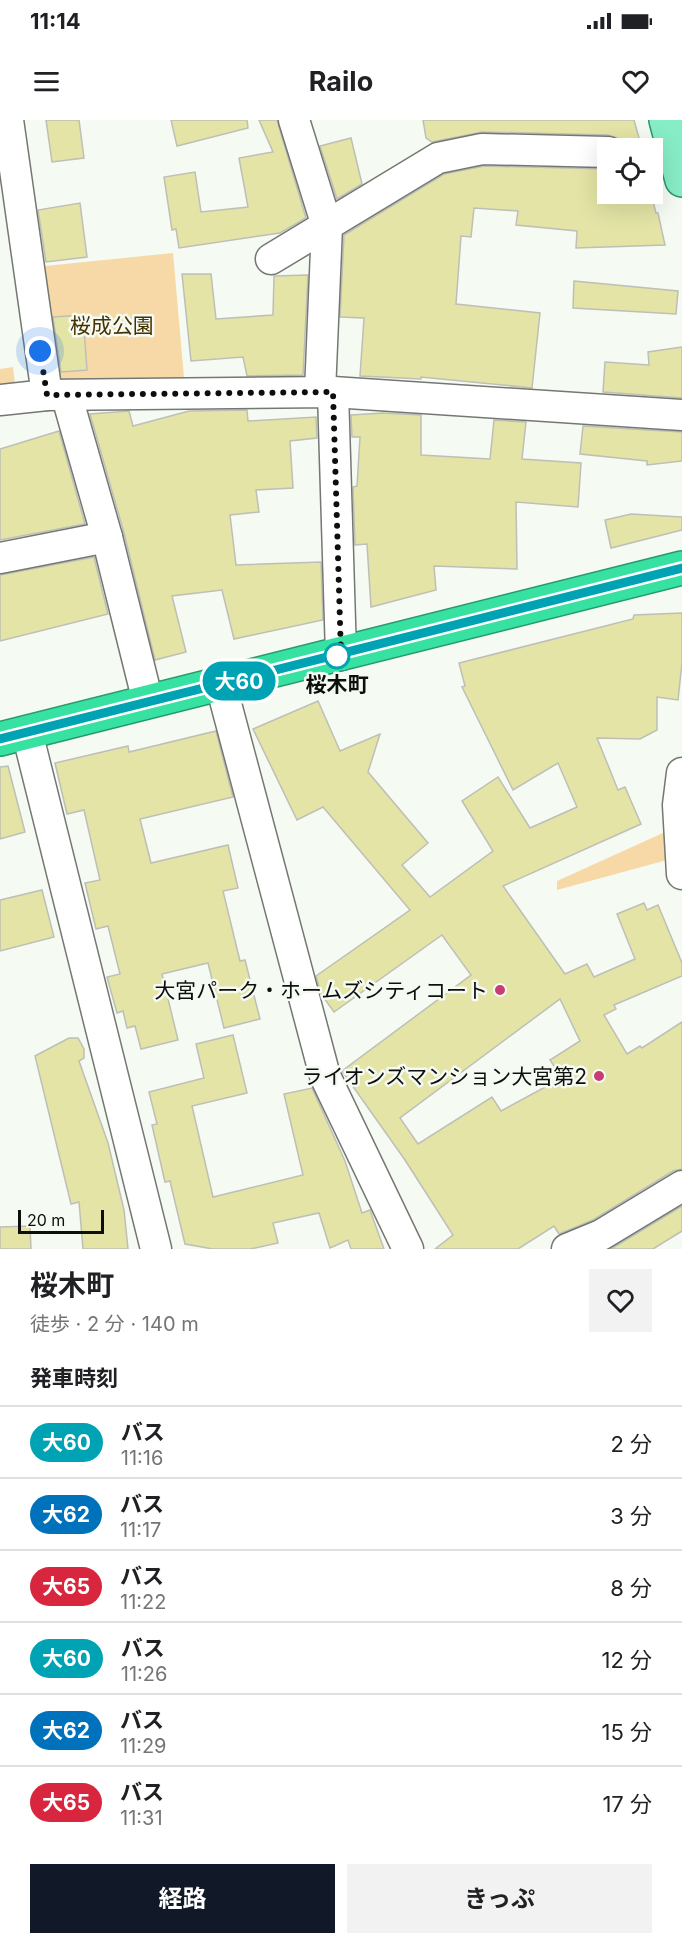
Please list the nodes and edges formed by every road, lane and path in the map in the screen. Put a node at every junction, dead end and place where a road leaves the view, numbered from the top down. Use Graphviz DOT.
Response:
graph roads {
  1 [pos="8,120"];
  2 [pos="294,120"];
  3 [pos="666,120"];
  4 [pos="597,152"];
  5 [pos="670,161"];
  6 [pos="327,226"];
  7 [pos="271,259"];
  8 [pos="327,392"];
  9 [pos="57,396"];
  10 [pos="0,400"];
  11 [pos="682,415"];
  12 [pos="107,537"];
  13 [pos="0,558"];
  14 [pos="682,568"];
  15 [pos="341,655"];
  16 [pos="221,685"];
  17 [pos="148,702"];
  18 [pos="13,735"];
  19 [pos="682,773"];
  20 [pos="682,874"];
  21 [pos="682,1186"];
  22 [pos="156,1249"];
  23 [pos="408,1249"];
  24 [pos="567,1249"];
  1 -- 9 [label="street"];
  2 -- 6 [label="street"];
  3 -- 5 [label="main road"];
  4 -- 6 [label="street"];
  6 -- 7 [label="street"];
  6 -- 8 [label="street"];
  8 -- 9 [label="street"];
  8 -- 11 [label="street"];
  8 -- 15 [label="street"];
  9 -- 10 [label="street"];
  9 -- 12 [label="street"];
  12 -- 13 [label="street"];
  12 -- 17 [label="street"];
  14 -- 15 [label="highway"];
  15 -- 16 [label="highway"];
  16 -- 17 [label="highway"];
  16 -- 23 [label="street"];
  17 -- 18 [label="highway"];
  18 -- 22 [label="street"];
  19 -- 20 [label="street"];
  21 -- 24 [label="street"];
}
